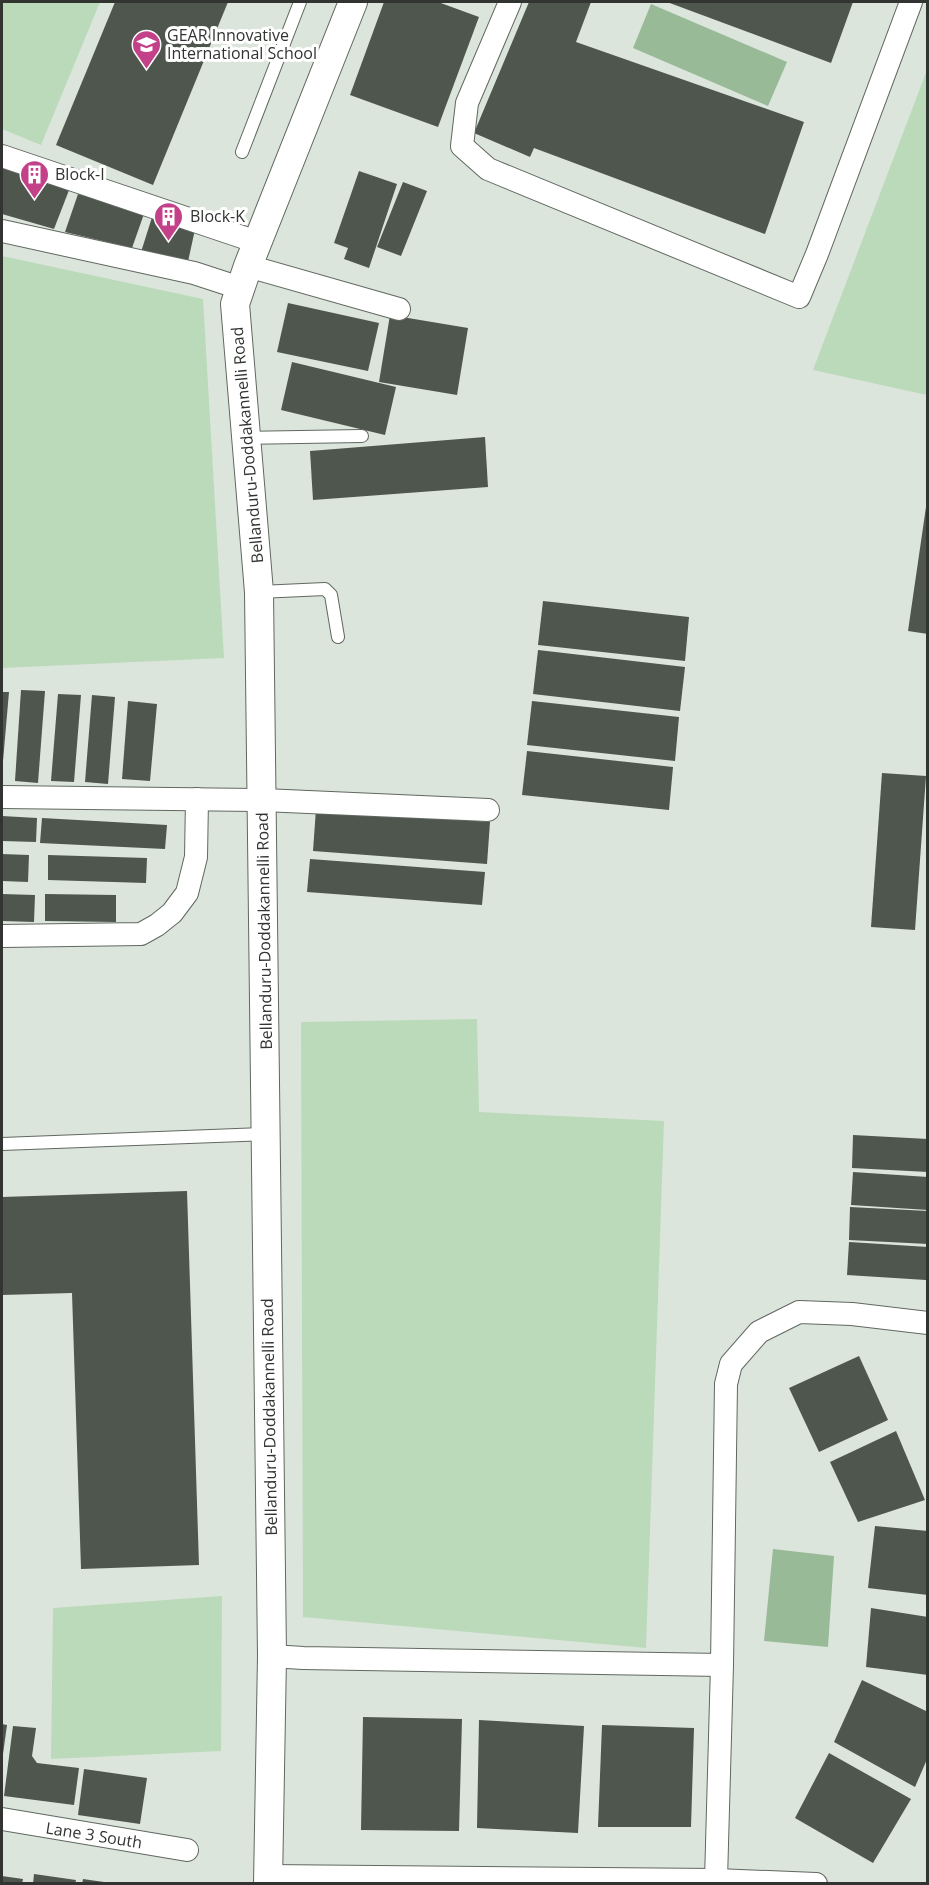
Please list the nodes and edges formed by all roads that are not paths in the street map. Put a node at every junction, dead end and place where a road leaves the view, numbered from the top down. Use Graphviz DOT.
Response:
graph roads {
  1 [pos="300,2"];
  2 [pos="353,2"];
  3 [pos="510,2"];
  4 [pos="911,2"];
  5 [pos="242,152"];
  6 [pos="2,156"];
  7 [pos="2,231"];
  8 [pos="248,265"];
  9 [pos="399,309"];
  10 [pos="362,436"];
  11 [pos="246,438"];
  12 [pos="259,592"];
  13 [pos="338,637"];
  14 [pos="2,797"];
  15 [pos="197,799"];
  16 [pos="262,800"];
  17 [pos="488,810"];
  18 [pos="2,936"];
  19 [pos="266,1134"];
  20 [pos="2,1144"];
  21 [pos="927,1323"];
  22 [pos="272,1656"];
  23 [pos="722,1665"];
  24 [pos="2,1820"];
  25 [pos="187,1850"];
  26 [pos="268,1880"];
  27 [pos="716,1880"];
  28 [pos="816,1884"];
  1 -- 5 [label="lane"];
  2 -- 8 [label="street, Bellanduru-Doddakannelli Road"];
  3 -- 4 [label="street"];
  6 -- 8 [label="street"];
  7 -- 8 [label="street"];
  8 -- 9 [label="street"];
  8 -- 11 [label="street, Bellanduru-Doddakannelli Road"];
  10 -- 11 [label="lane"];
  11 -- 12 [label="street, Bellanduru-Doddakannelli Road"];
  12 -- 13 [label="lane"];
  12 -- 16 [label="street, Bellanduru-Doddakannelli Road"];
  14 -- 15 [label="street"];
  15 -- 16 [label="street"];
  15 -- 18 [label="street"];
  16 -- 17 [label="street"];
  16 -- 19 [label="street, Bellanduru-Doddakannelli Road"];
  19 -- 20 [label="lane"];
  19 -- 22 [label="street, Bellanduru-Doddakannelli Road"];
  21 -- 23 [label="street"];
  22 -- 23 [label="street"];
  22 -- 26 [label="street, Bellanduru-Doddakannelli Road"];
  23 -- 27 [label="street"];
  24 -- 25 [label="street, Lane 3 South"];
  26 -- 27 [label="street"];
  27 -- 28 [label="street"];
}
